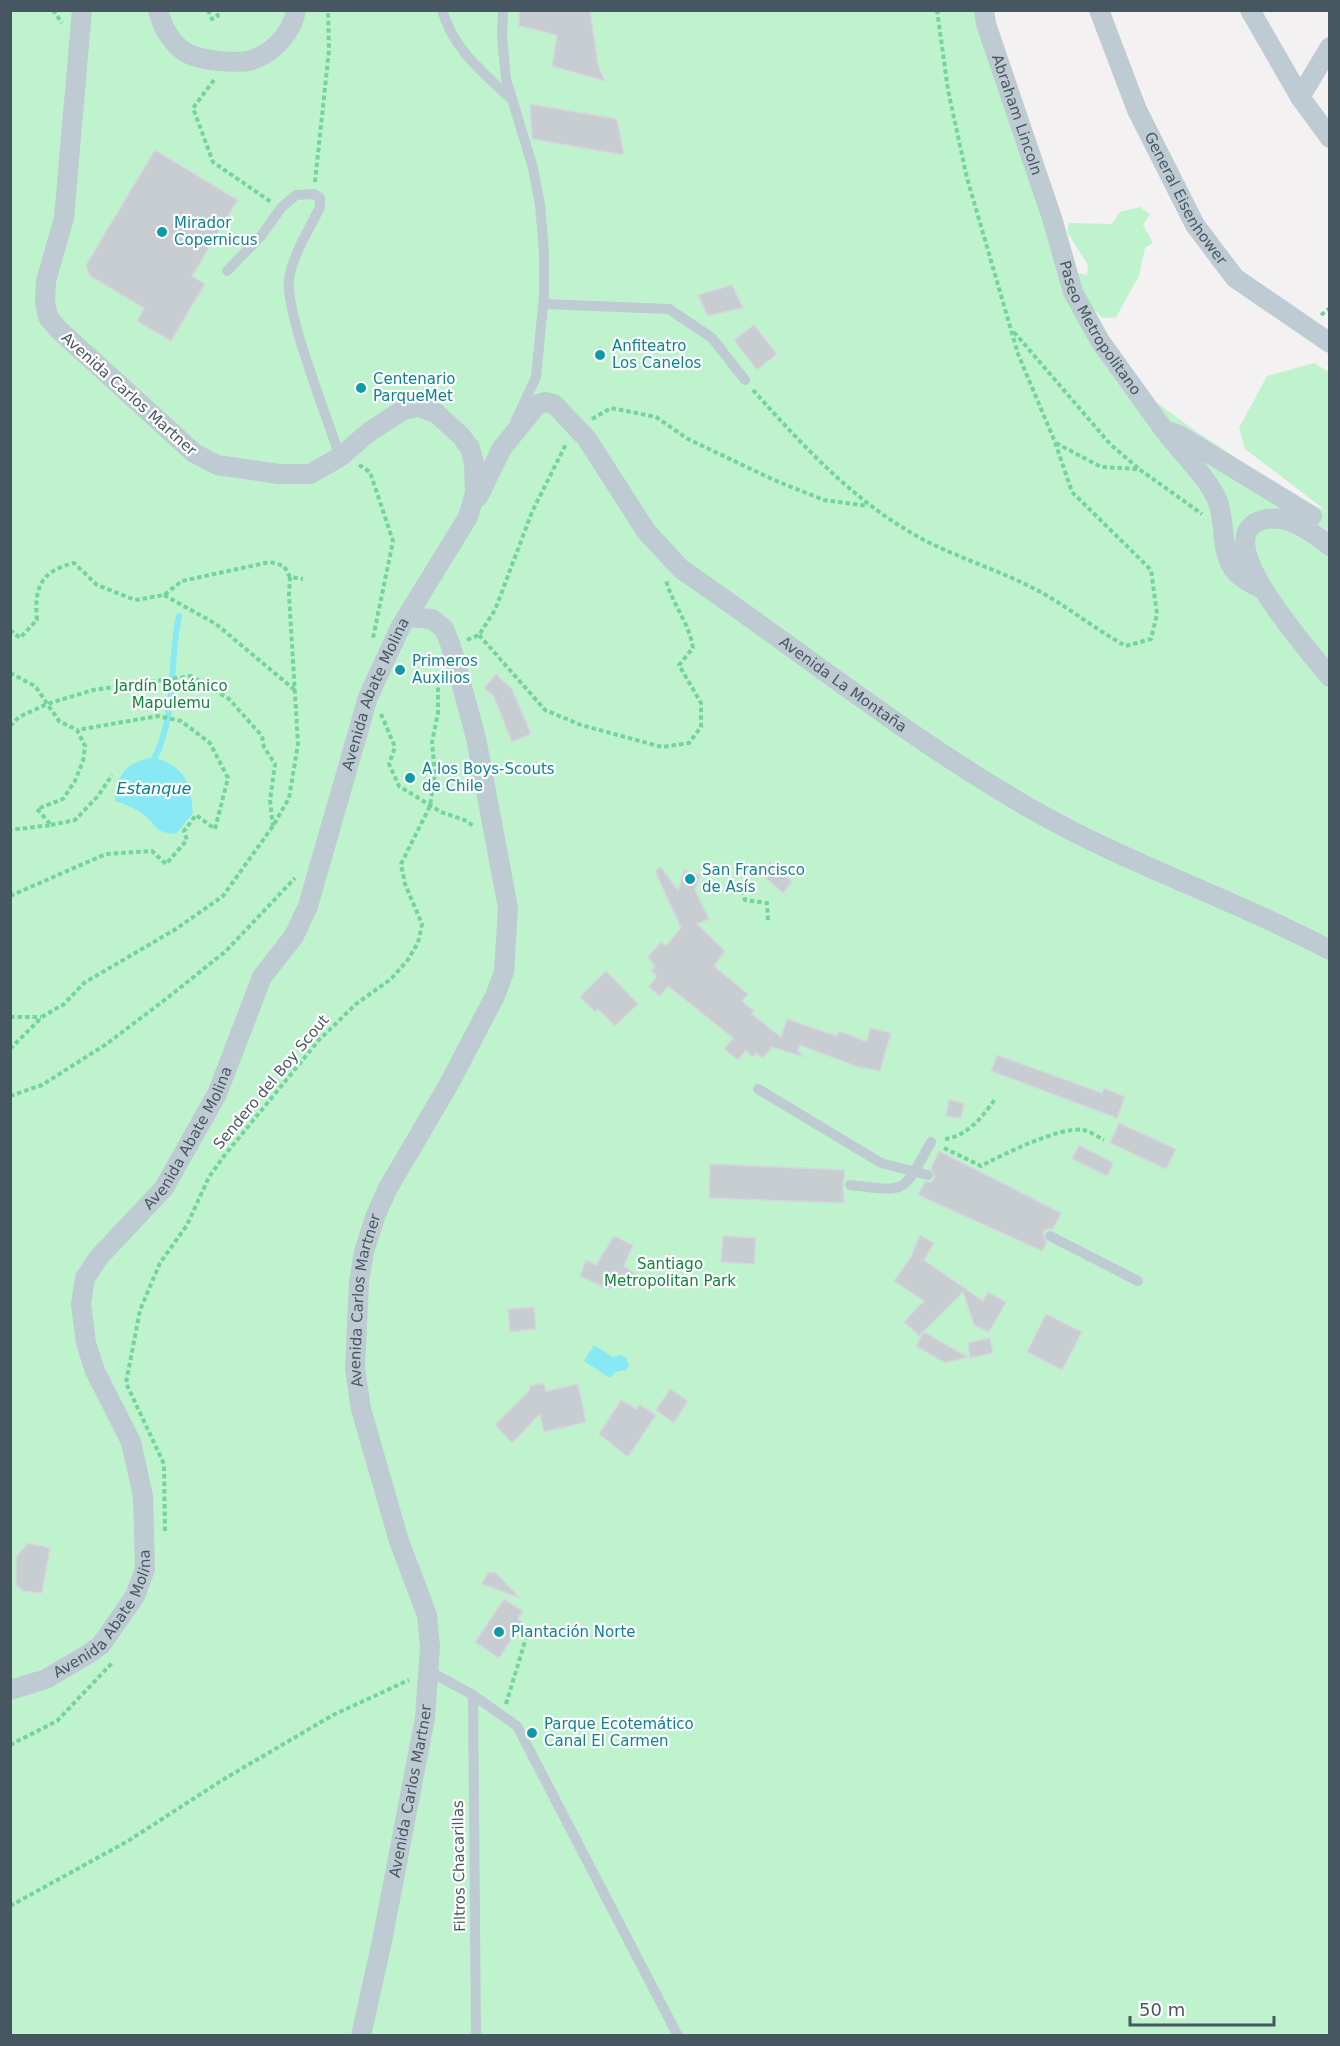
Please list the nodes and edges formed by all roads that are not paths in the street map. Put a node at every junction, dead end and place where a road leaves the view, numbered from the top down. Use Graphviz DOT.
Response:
graph roads {
  1 [pos="82,10"];
  2 [pos="158,10"];
  3 [pos="296,10"];
  4 [pos="442,10"];
  5 [pos="503,10"];
  6 [pos="984,10"];
  7 [pos="1099,10"];
  8 [pos="1250,10"];
  9 [pos="1329,48"];
  10 [pos="1300,97"];
  11 [pos="510,98"];
  12 [pos="1329,138"];
  13 [pos="1052,218"];
  14 [pos="227,272"];
  15 [pos="544,304"];
  16 [pos="1329,343"];
  17 [pos="745,380"];
  18 [pos="1171,433"];
  19 [pos="502,448"];
  20 [pos="348,460"];
  21 [pos="1312,516"];
  22 [pos="464,526"];
  23 [pos="1329,546"];
  24 [pos="1263,589"];
  25 [pos="407,617"];
  26 [pos="1329,676"];
  27 [pos="1329,950"];
  28 [pos="758,1089"];
  29 [pos="931,1142"];
  30 [pos="915,1172"];
  31 [pos="928,1175"];
  32 [pos="850,1185"];
  33 [pos="1050,1236"];
  34 [pos="1138,1281"];
  35 [pos="429,1671"];
  36 [pos="10,1690"];
  37 [pos="473,1695"];
  38 [pos="361,2036"];
  39 [pos="476,2036"];
  40 [pos="678,2036"];
  1 -- 20 [label="street, Avenida Carlos Martner"];
  2 -- 3 [label="street"];
  4 -- 11 [label="lane"];
  5 -- 11 [label="lane"];
  6 -- 13 [label="street, Abraham Lincoln"];
  7 -- 16 [label="street, General Eisenhower"];
  8 -- 10 [label="street"];
  9 -- 10 [label="street"];
  10 -- 12 [label="street"];
  11 -- 15 [label="lane"];
  13 -- 18 [label="street, Paseo Metropolitano"];
  14 -- 20 [label="lane"];
  15 -- 17 [label="lane"];
  15 -- 19 [label="lane"];
  18 -- 21 [label="street"];
  18 -- 24 [label="street, Paseo Metropolitano"];
  19 -- 22 [label="street, Avenida La Montaña"];
  19 -- 27 [label="street, Avenida La Montaña"];
  20 -- 22 [label="street, Avenida Carlos Martner"];
  22 -- 25 [label="street, Avenida Abate Molina"];
  23 -- 24 [label="street"];
  24 -- 26 [label="street"];
  25 -- 35 [label="street, Avenida Carlos Martner"];
  25 -- 36 [label="street, Avenida Abate Molina"];
  28 -- 30 [label="lane"];
  29 -- 30 [label="lane"];
  30 -- 31 [label="lane"];
  30 -- 32 [label="lane"];
  33 -- 34 [label="lane"];
  35 -- 37 [label="lane"];
  35 -- 38 [label="street, Avenida Carlos Martner"];
  37 -- 39 [label="lane, Filtros Chacarillas"];
  37 -- 40 [label="lane"];
}
